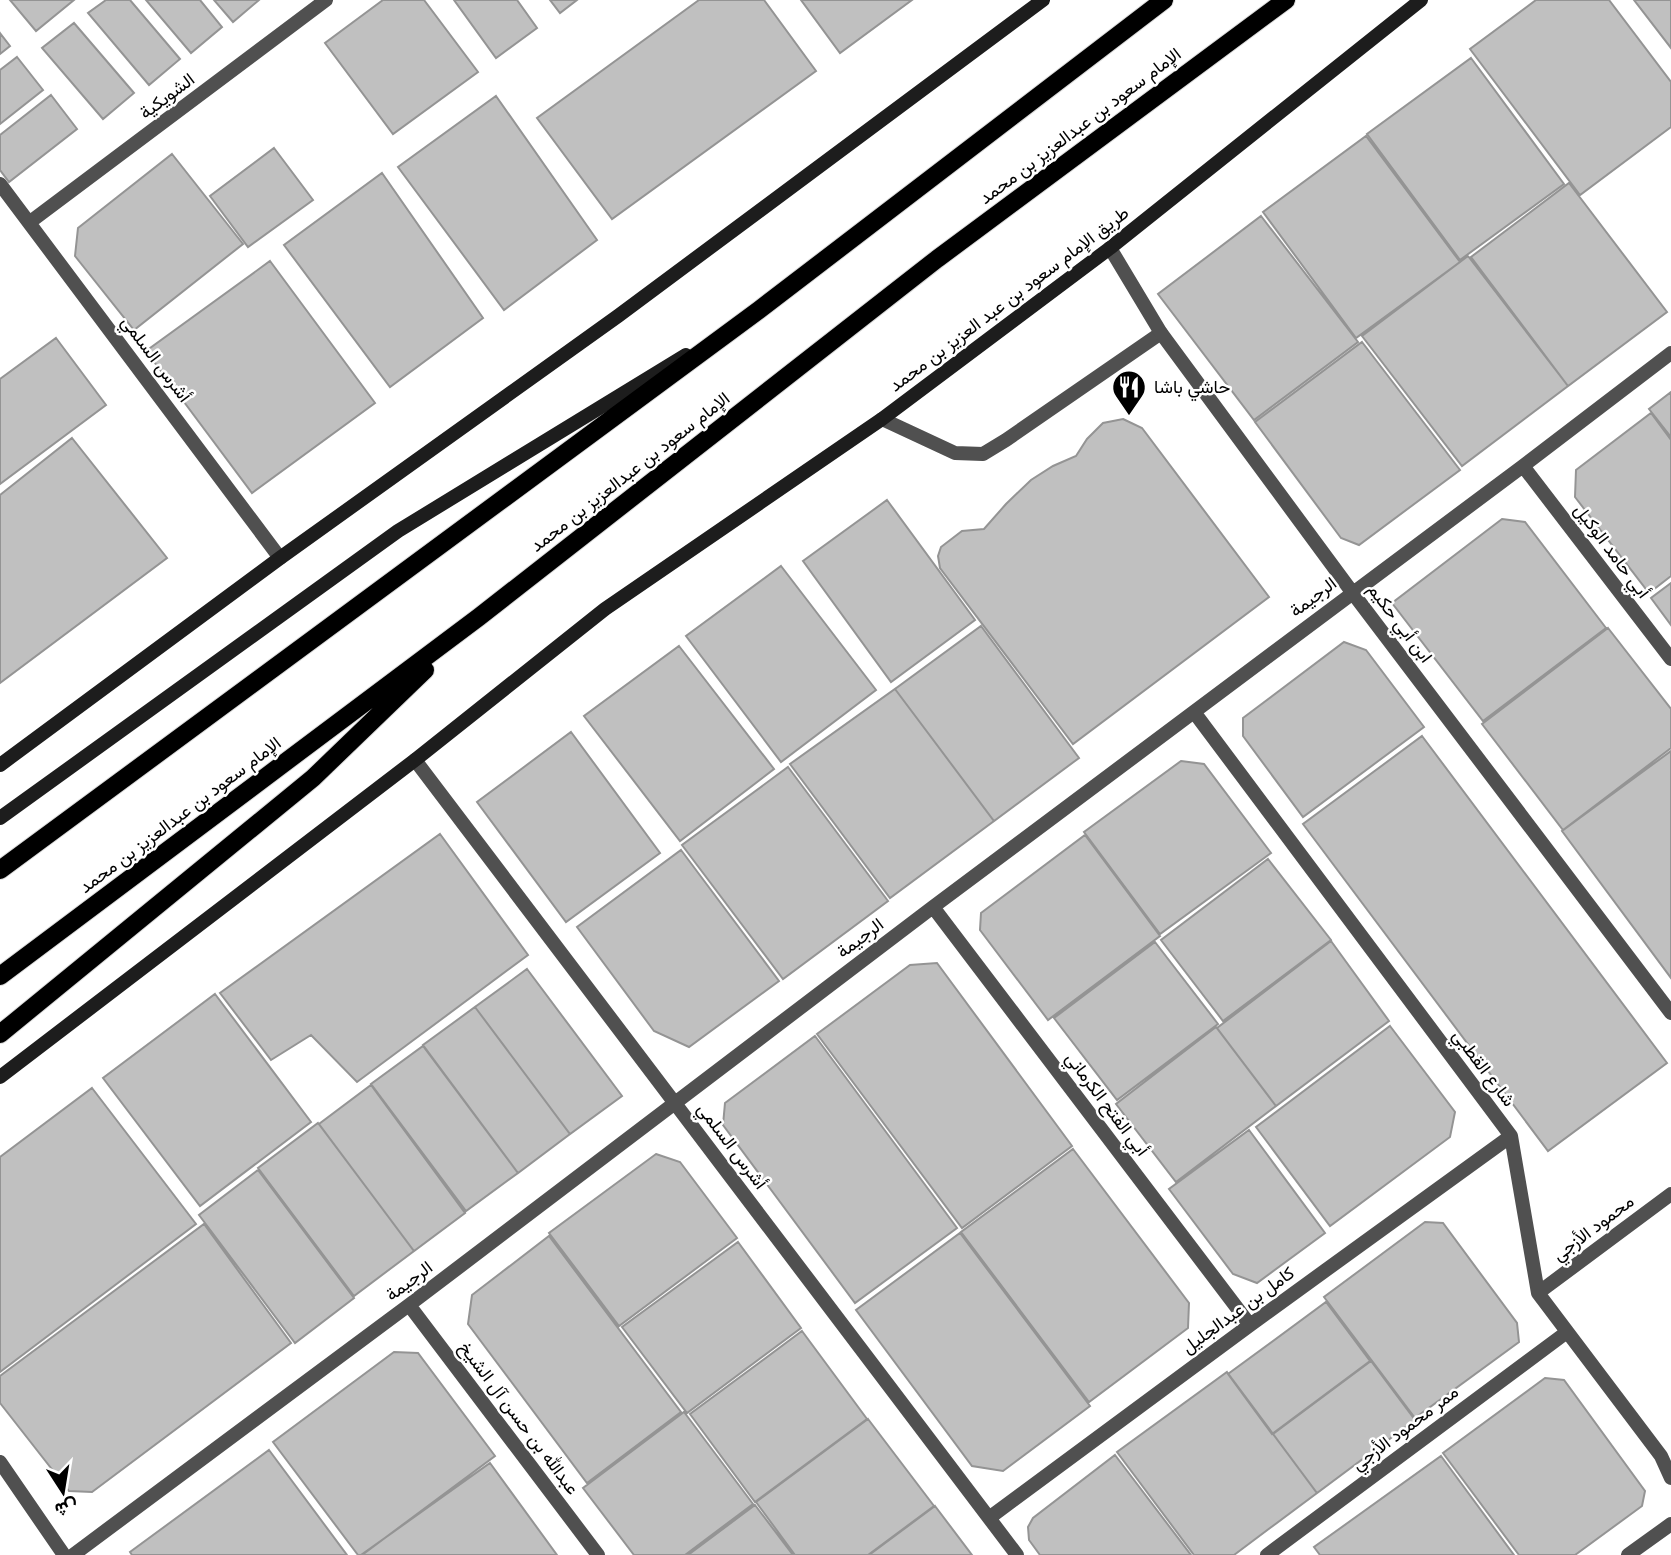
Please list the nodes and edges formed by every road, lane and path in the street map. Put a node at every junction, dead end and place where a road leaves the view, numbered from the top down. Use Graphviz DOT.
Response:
graph roads {
  1 [pos="326,0"];
  2 [pos="1043,0"];
  3 [pos="1164,0"];
  4 [pos="1286,0"];
  5 [pos="1421,0"];
  6 [pos="0,184"];
  7 [pos="30,222"];
  8 [pos="1110,248"];
  9 [pos="759,310"];
  10 [pos="1161,332"];
  11 [pos="1671,353"];
  12 [pos="883,419"];
  13 [pos="1523,466"];
  14 [pos="280,558"];
  15 [pos="1352,592"];
  16 [pos="479,617"];
  17 [pos="1671,659"];
  18 [pos="1194,712"];
  19 [pos="415,760"];
  20 [pos="0,765"];
  21 [pos="0,818"];
  22 [pos="0,870"];
  23 [pos="933,907"];
  24 [pos="0,976"];
  25 [pos="1671,1013"];
  26 [pos="0,1034"];
  27 [pos="0,1077"];
  28 [pos="675,1103"];
  29 [pos="1511,1136"];
  30 [pos="1671,1194"];
  31 [pos="1538,1293"];
  32 [pos="410,1305"];
  33 [pos="1250,1325"];
  34 [pos="1567,1332"];
  35 [pos="1666,1452"];
  36 [pos="0,1462"];
  37 [pos="1671,1478"];
  38 [pos="989,1518"];
  39 [pos="1671,1524"];
  40 [pos="64,1555"];
  41 [pos="73,1555"];
  42 [pos="598,1555"];
  43 [pos="1017,1555"];
  44 [pos="1267,1555"];
  45 [pos="1628,1555"];
  1 -- 7 [label="street, الشويكية"];
  2 -- 14 [label="street"];
  3 -- 9 [label="main road"];
  4 -- 16 [label="main road, الإمام سعود بن عبدالعزيز بن محمد"];
  5 -- 8 [label="street, طريق الإمام سعود بن عبد العزيز بن محمد"];
  6 -- 7 [label="street, أشرس السلمي"];
  7 -- 14 [label="street, أشرس السلمي"];
  8 -- 10 [label="street, ابن أبي حكيم"];
  8 -- 12 [label="street, طريق الإمام سعود بن عبد العزيز بن محمد"];
  9 -- 21 [label="street"];
  9 -- 22 [label="main road"];
  10 -- 12 [label="street"];
  10 -- 15 [label="street, ابن أبي حكيم"];
  11 -- 13 [label="street, الرجيمة"];
  12 -- 19 [label="street, طريق الإمام سعود بن عبد العزيز بن محمد"];
  13 -- 15 [label="street, الرجيمة"];
  13 -- 17 [label="street, أبي حامد الوكيل"];
  14 -- 20 [label="street"];
  15 -- 18 [label="street, الرجيمة"];
  15 -- 25 [label="street, ابن أبي حكيم"];
  16 -- 24 [label="main road, الإمام سعود بن عبدالعزيز بن محمد"];
  16 -- 26 [label="main road"];
  18 -- 23 [label="street, الرجيمة"];
  18 -- 29 [label="street, شارع القطبي"];
  19 -- 27 [label="street, طريق الإمام سعود بن عبد العزيز بن محمد"];
  19 -- 28 [label="street, أشرس السلمي"];
  23 -- 28 [label="street, الرجيمة"];
  23 -- 33 [label="street, أبي الفتح الكرماني"];
  28 -- 32 [label="street, الرجيمة"];
  28 -- 38 [label="street, أشرس السلمي"];
  29 -- 31 [label="street, شارع القطبي"];
  29 -- 33 [label="street, كامل بن عبدالجليل"];
  30 -- 31 [label="street, محمود الأزجي"];
  31 -- 34 [label="street, شارع القطبي"];
  32 -- 41 [label="street, الرجيمة"];
  32 -- 42 [label="street, عبدالله بن حسن آل الشيخ"];
  33 -- 38 [label="street, كامل بن عبدالجليل"];
  34 -- 35 [label="street, شارع القطبي"];
  34 -- 44 [label="street, ممر محمود الأزجي"];
  35 -- 37 [label="street, شارع القطبي"];
  36 -- 40 [label="street"];
  38 -- 43 [label="street, أشرس السلمي"];
  39 -- 45 [label="street"];
}
